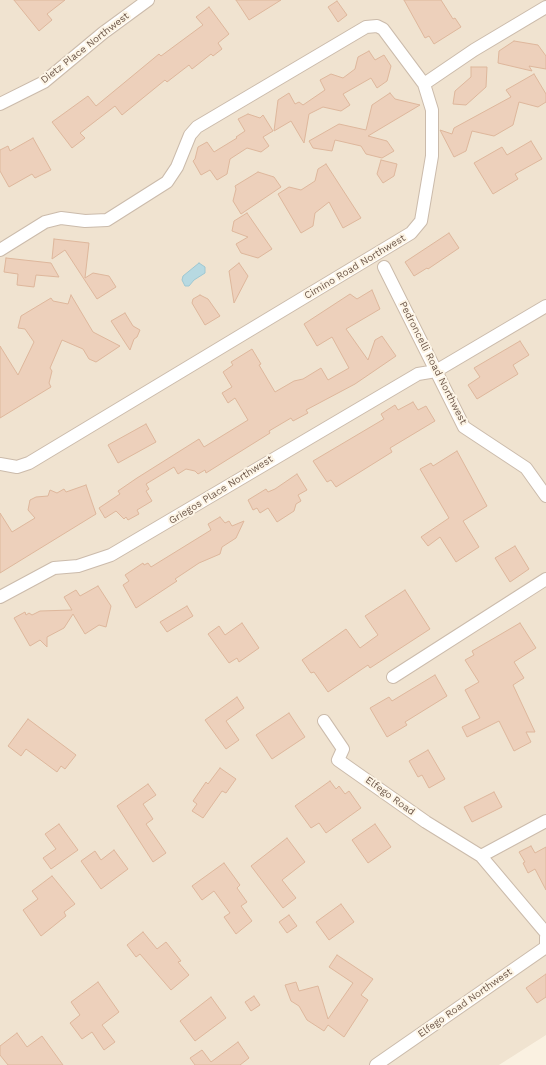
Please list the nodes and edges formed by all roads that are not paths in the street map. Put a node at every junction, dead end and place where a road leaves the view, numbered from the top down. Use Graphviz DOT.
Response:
graph roads {
  1 [pos="148,0"];
  2 [pos="546,7"];
  3 [pos="424,84"];
  4 [pos="0,104"];
  5 [pos="0,250"];
  6 [pos="384,266"];
  7 [pos="546,306"];
  8 [pos="436,371"];
  9 [pos="0,464"];
  10 [pos="546,496"];
  11 [pos="546,579"];
  12 [pos="0,597"];
  13 [pos="393,677"];
  14 [pos="324,721"];
  15 [pos="546,821"];
  16 [pos="481,856"];
  17 [pos="546,933"];
  18 [pos="546,937"];
  19 [pos="376,1065"];
  1 -- 4 [label="street, Dietz Place Northwest"];
  2 -- 3 [label="street"];
  3 -- 5 [label="street"];
  3 -- 9 [label="street, Cimino Road Northwest"];
  6 -- 8 [label="street, Pedroncelli Road Northwest"];
  7 -- 8 [label="street, Griegos Place Northwest"];
  8 -- 10 [label="street, Pedroncelli Road Northwest"];
  8 -- 12 [label="street, Griegos Place Northwest"];
  11 -- 13 [label="street"];
  14 -- 16 [label="street, Elfego Road"];
  15 -- 16 [label="street"];
  16 -- 17 [label="street"];
  18 -- 19 [label="street, Elfego Road Northwest"];
}
